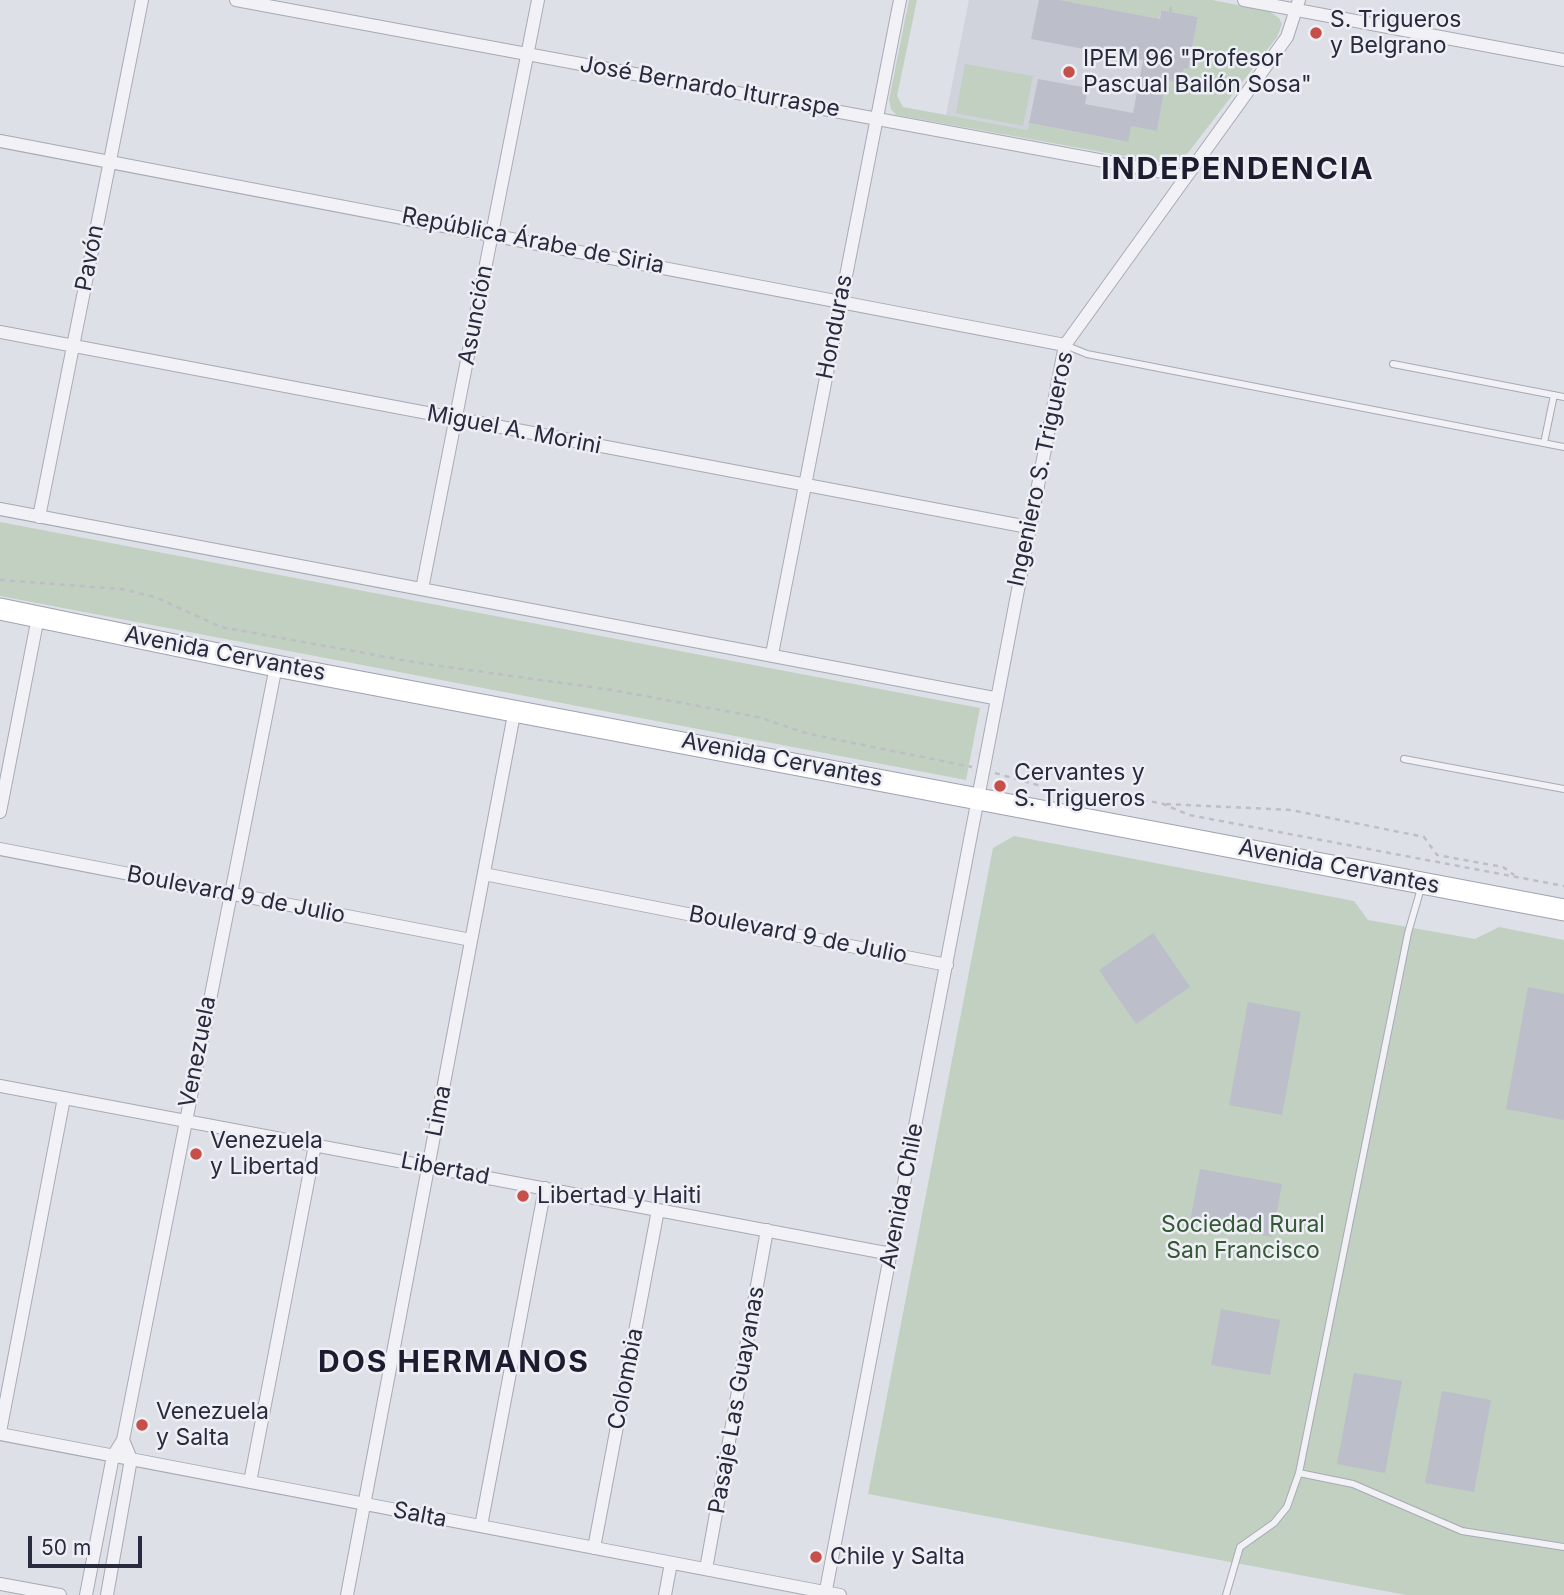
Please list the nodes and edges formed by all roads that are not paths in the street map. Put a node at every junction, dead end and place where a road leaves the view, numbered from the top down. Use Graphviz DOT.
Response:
graph roads {
  1 [pos="142,0"];
  2 [pos="236,0"];
  3 [pos="538,0"];
  4 [pos="901,0"];
  5 [pos="1244,0"];
  6 [pos="1298,5"];
  7 [pos="528,54"];
  8 [pos="1564,60"];
  9 [pos="877,118"];
  10 [pos="0,141"];
  11 [pos="110,161"];
  12 [pos="1185,176"];
  13 [pos="491,233"];
  14 [pos="841,300"];
  15 [pos="0,332"];
  16 [pos="1065,345"];
  17 [pos="73,346"];
  18 [pos="1393,363"];
  19 [pos="1554,396"];
  20 [pos="1564,397"];
  21 [pos="456,419"];
  22 [pos="1544,443"];
  23 [pos="1564,447"];
  24 [pos="804,484"];
  25 [pos="0,509"];
  26 [pos="39,517"];
  27 [pos="1028,527"];
  28 [pos="422,589"];
  29 [pos="0,609"];
  30 [pos="38,617"];
  31 [pos="772,654"];
  32 [pos="276,666"];
  33 [pos="995,698"];
  34 [pos="515,709"];
  35 [pos="1404,759"];
  36 [pos="1564,789"];
  37 [pos="979,798"];
  38 [pos="0,812"];
  39 [pos="0,849"];
  40 [pos="484,874"];
  41 [pos="1423,883"];
  42 [pos="229,895"];
  43 [pos="1564,909"];
  44 [pos="471,940"];
  45 [pos="947,965"];
  46 [pos="0,1086"];
  47 [pos="64,1098"];
  48 [pos="185,1122"];
  49 [pos="315,1145"];
  50 [pos="428,1166"];
  51 [pos="545,1188"];
  52 [pos="659,1210"];
  53 [pos="767,1230"];
  54 [pos="891,1254"];
  55 [pos="0,1433"];
  56 [pos="123,1440"];
  57 [pos="113,1456"];
  58 [pos="131,1459"];
  59 [pos="1299,1473"];
  60 [pos="250,1482"];
  61 [pos="363,1504"];
  62 [pos="481,1526"];
  63 [pos="594,1548"];
  64 [pos="1564,1548"];
  65 [pos="671,1563"];
  66 [pos="706,1569"];
  67 [pos="0,1584"];
  68 [pos="825,1594"];
  69 [pos="60,1595"];
  70 [pos="86,1595"];
  71 [pos="107,1595"];
  72 [pos="346,1595"];
  73 [pos="665,1595"];
  74 [pos="840,1595"];
  75 [pos="1226,1595"];
  1 -- 11 [label="street, Pavón"];
  2 -- 7 [label="street, José Bernardo Iturraspe"];
  3 -- 7 [label="street, Asunción"];
  4 -- 9 [label="street, Honduras"];
  5 -- 6 [label="street"];
  6 -- 8 [label="street"];
  6 -- 12 [label="street, Ingeniero S. Trigueros"];
  7 -- 9 [label="street, José Bernardo Iturraspe"];
  7 -- 13 [label="street, Asunción"];
  9 -- 12 [label="street, José Bernardo Iturraspe"];
  9 -- 14 [label="street, Honduras"];
  10 -- 11 [label="street, República Árabe de Siria"];
  11 -- 13 [label="street, República Árabe de Siria"];
  11 -- 17 [label="street, Pavón"];
  12 -- 16 [label="street, Ingeniero S. Trigueros"];
  13 -- 14 [label="street, República Árabe de Siria"];
  13 -- 21 [label="street, Asunción"];
  14 -- 16 [label="street, República Árabe de Siria"];
  14 -- 24 [label="street, Honduras"];
  15 -- 17 [label="street, Miguel A. Morini"];
  16 -- 22 [label="lane"];
  16 -- 27 [label="street, Ingeniero S. Trigueros"];
  17 -- 21 [label="street, Miguel A. Morini"];
  17 -- 26 [label="street, Pavón"];
  18 -- 19 [label="lane"];
  19 -- 20 [label="lane"];
  19 -- 22 [label="lane"];
  21 -- 24 [label="street, Miguel A. Morini"];
  21 -- 28 [label="street, Asunción"];
  22 -- 23 [label="lane"];
  24 -- 27 [label="street, Miguel A. Morini"];
  24 -- 31 [label="street, Honduras"];
  25 -- 26 [label="street"];
  26 -- 28 [label="street"];
  27 -- 33 [label="street, Ingeniero S. Trigueros"];
  28 -- 31 [label="street"];
  29 -- 30 [label="main road, Avenida Cervantes"];
  30 -- 32 [label="main road, Avenida Cervantes"];
  30 -- 38 [label="street"];
  31 -- 33 [label="street"];
  32 -- 34 [label="main road, Avenida Cervantes"];
  32 -- 42 [label="street, Venezuela"];
  33 -- 37 [label="street, Ingeniero S. Trigueros"];
  34 -- 37 [label="main road, Avenida Cervantes"];
  34 -- 40 [label="street, Lima"];
  35 -- 36 [label="lane"];
  37 -- 41 [label="main road, Avenida Cervantes"];
  37 -- 45 [label="street, Avenida Chile"];
  39 -- 42 [label="street, Boulevard 9 de Julio"];
  40 -- 44 [label="street, Lima"];
  40 -- 45 [label="street, Boulevard 9 de Julio"];
  41 -- 43 [label="main road, Avenida Cervantes"];
  41 -- 59 [label="lane"];
  42 -- 44 [label="street, Boulevard 9 de Julio"];
  42 -- 48 [label="street, Venezuela"];
  44 -- 50 [label="street, Lima"];
  45 -- 54 [label="street, Avenida Chile"];
  46 -- 47 [label="street, Libertad"];
  47 -- 48 [label="street, Libertad"];
  47 -- 55 [label="street"];
  48 -- 49 [label="street, Libertad"];
  48 -- 56 [label="street, Venezuela"];
  49 -- 50 [label="street, Libertad"];
  49 -- 60 [label="street"];
  50 -- 51 [label="street, Libertad"];
  50 -- 61 [label="street, Lima"];
  51 -- 52 [label="street, Libertad"];
  51 -- 62 [label="street"];
  52 -- 53 [label="street, Libertad"];
  52 -- 63 [label="street, Colombia"];
  53 -- 54 [label="street, Libertad"];
  53 -- 66 [label="street, Pasaje Las Guayanas"];
  54 -- 68 [label="street, Avenida Chile"];
  55 -- 57 [label="street, Salta"];
  56 -- 57 [label="street, Venezuela"];
  56 -- 58 [label="street"];
  57 -- 58 [label="street, Salta"];
  57 -- 70 [label="street, Venezuela"];
  58 -- 60 [label="street, Salta"];
  58 -- 71 [label="street"];
  59 -- 64 [label="lane"];
  59 -- 75 [label="lane"];
  60 -- 61 [label="street, Salta"];
  61 -- 62 [label="street, Salta"];
  61 -- 72 [label="street, Lima"];
  62 -- 63 [label="street, Salta"];
  63 -- 65 [label="street, Salta"];
  65 -- 66 [label="street, Salta"];
  65 -- 73 [label="street"];
  66 -- 68 [label="street, Salta"];
  67 -- 69 [label="street"];
  68 -- 74 [label="street, Salta"];
}
